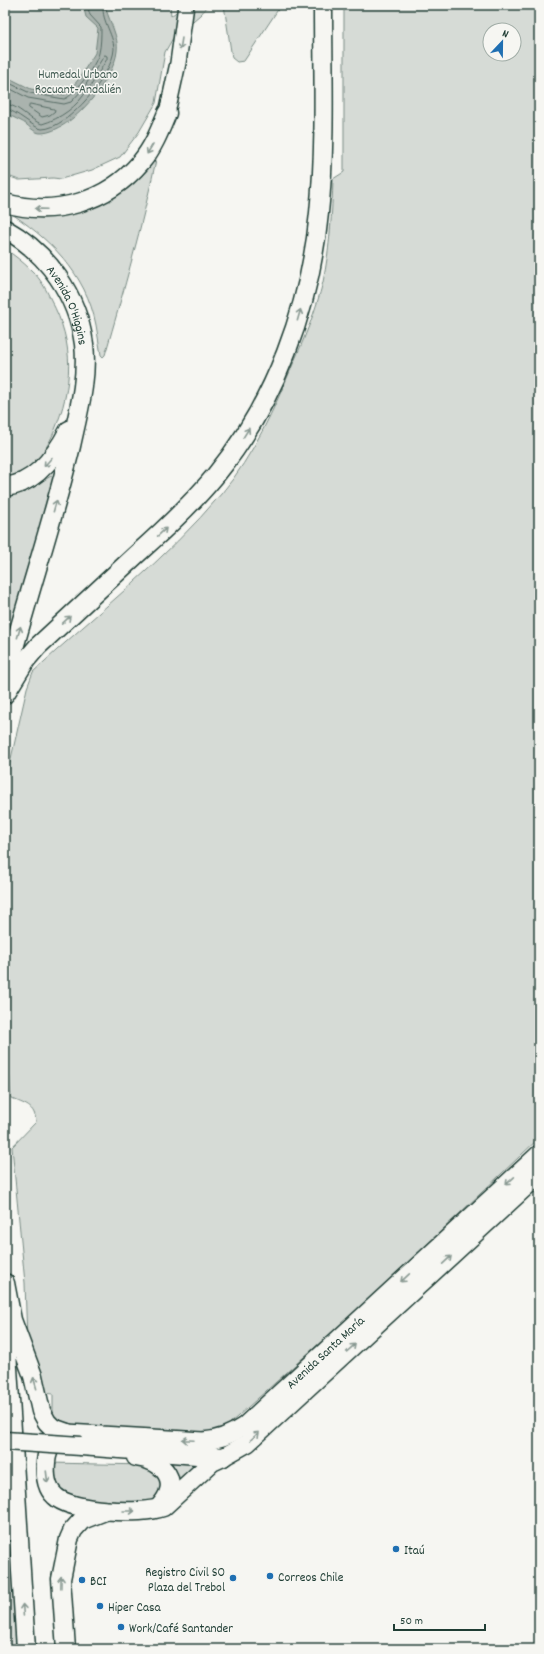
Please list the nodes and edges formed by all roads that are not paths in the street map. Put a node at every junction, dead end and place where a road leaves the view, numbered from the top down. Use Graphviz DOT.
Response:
graph roads {
  1 [pos="186,5"];
  2 [pos="323,5"];
  3 [pos="167,113"];
  4 [pos="5,203"];
  5 [pos="5,229"];
  6 [pos="80,404"];
  7 [pos="5,486"];
  8 [pos="5,683"];
  9 [pos="5,694"];
  10 [pos="539,1154"];
  11 [pos="539,1175"];
  12 [pos="5,1283"];
  13 [pos="5,1321"];
  14 [pos="67,1433"];
  15 [pos="5,1440"];
  16 [pos="5,1449"];
  17 [pos="80,1450"];
  18 [pos="223,1457"];
  19 [pos="154,1510"];
  20 [pos="104,1511"];
  21 [pos="26,1649"];
  22 [pos="66,1649"];
  1 -- 3 [label="street, one-way"];
  9 -- 2 [label="main road, one-way"];
  3 -- 4 [label="main road, one-way"];
  5 -- 6 [label="main road, Avenida O'Higgins"];
  6 -- 7 [label="main road, one-way"];
  8 -- 6 [label="main road, one-way"];
  10 -- 14 [label="main road, Avenida Santa María, one-way"];
  18 -- 11 [label="main road, Avenida Santa María, one-way"];
  14 -- 12 [label="main road, one-way"];
  21 -- 13 [label="main road, one-way"];
  14 -- 20 [label="main road, one-way"];
  15 -- 17 [label="main road, bridge"];
  16 -- 17 [label="main road"];
  17 -- 18 [label="main road"];
  17 -- 19 [label="main road"];
  18 -- 19 [label="main road"];
  20 -- 19 [label="main road, one-way"];
  22 -- 20 [label="main road, one-way"];
}
